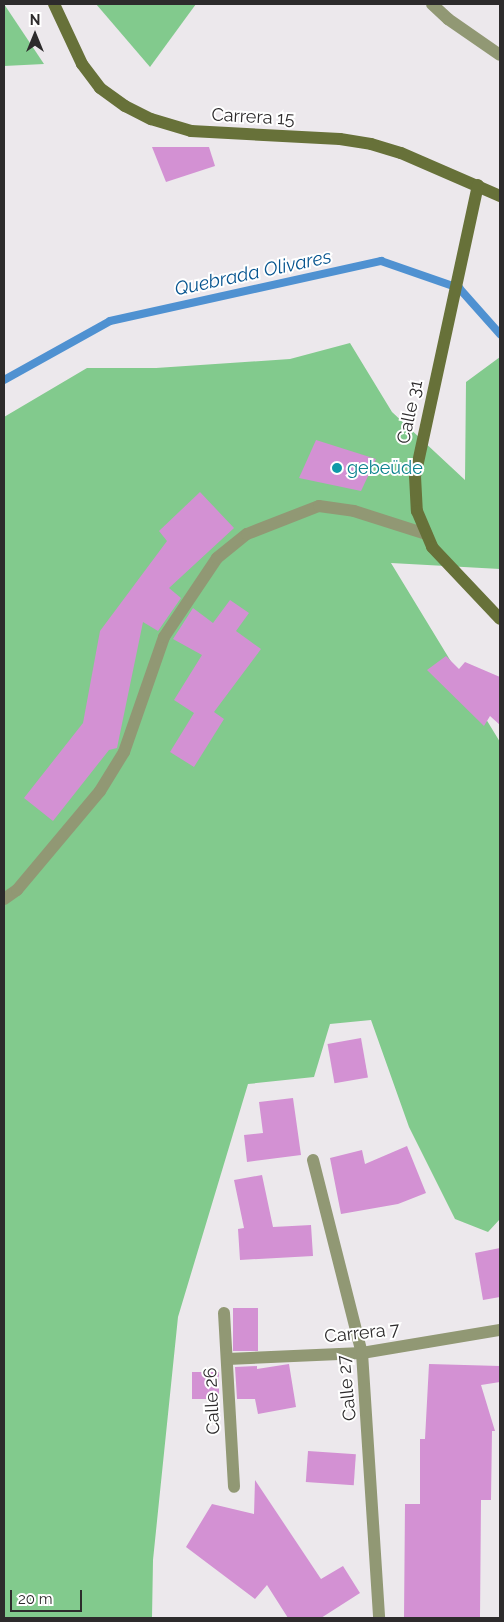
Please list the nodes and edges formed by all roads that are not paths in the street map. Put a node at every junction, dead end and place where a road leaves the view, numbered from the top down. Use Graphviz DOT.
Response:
graph roads {
  1 [pos="54,4"];
  2 [pos="432,4"];
  3 [pos="500,55"];
  4 [pos="478,186"];
  5 [pos="500,196"];
  6 [pos="426,534"];
  7 [pos="500,619"];
  8 [pos="4,899"];
  9 [pos="314,1160"];
  10 [pos="224,1313"];
  11 [pos="500,1330"];
  12 [pos="362,1353"];
  13 [pos="227,1358"];
  14 [pos="234,1487"];
  15 [pos="379,1618"];
  1 -- 4 [label="main road, Carrera 15"];
  2 -- 3 [label="street"];
  4 -- 5 [label="main road, Carrera 15"];
  4 -- 6 [label="main road, Calle 31"];
  6 -- 7 [label="main road, Calle 31"];
  6 -- 8 [label="street"];
  9 -- 12 [label="street, Calle 27"];
  10 -- 13 [label="street, Calle 26"];
  11 -- 12 [label="street, Carrera 7"];
  12 -- 13 [label="street, Carrera 7"];
  12 -- 15 [label="street, Calle 27"];
  13 -- 14 [label="street, Calle 26"];
}
